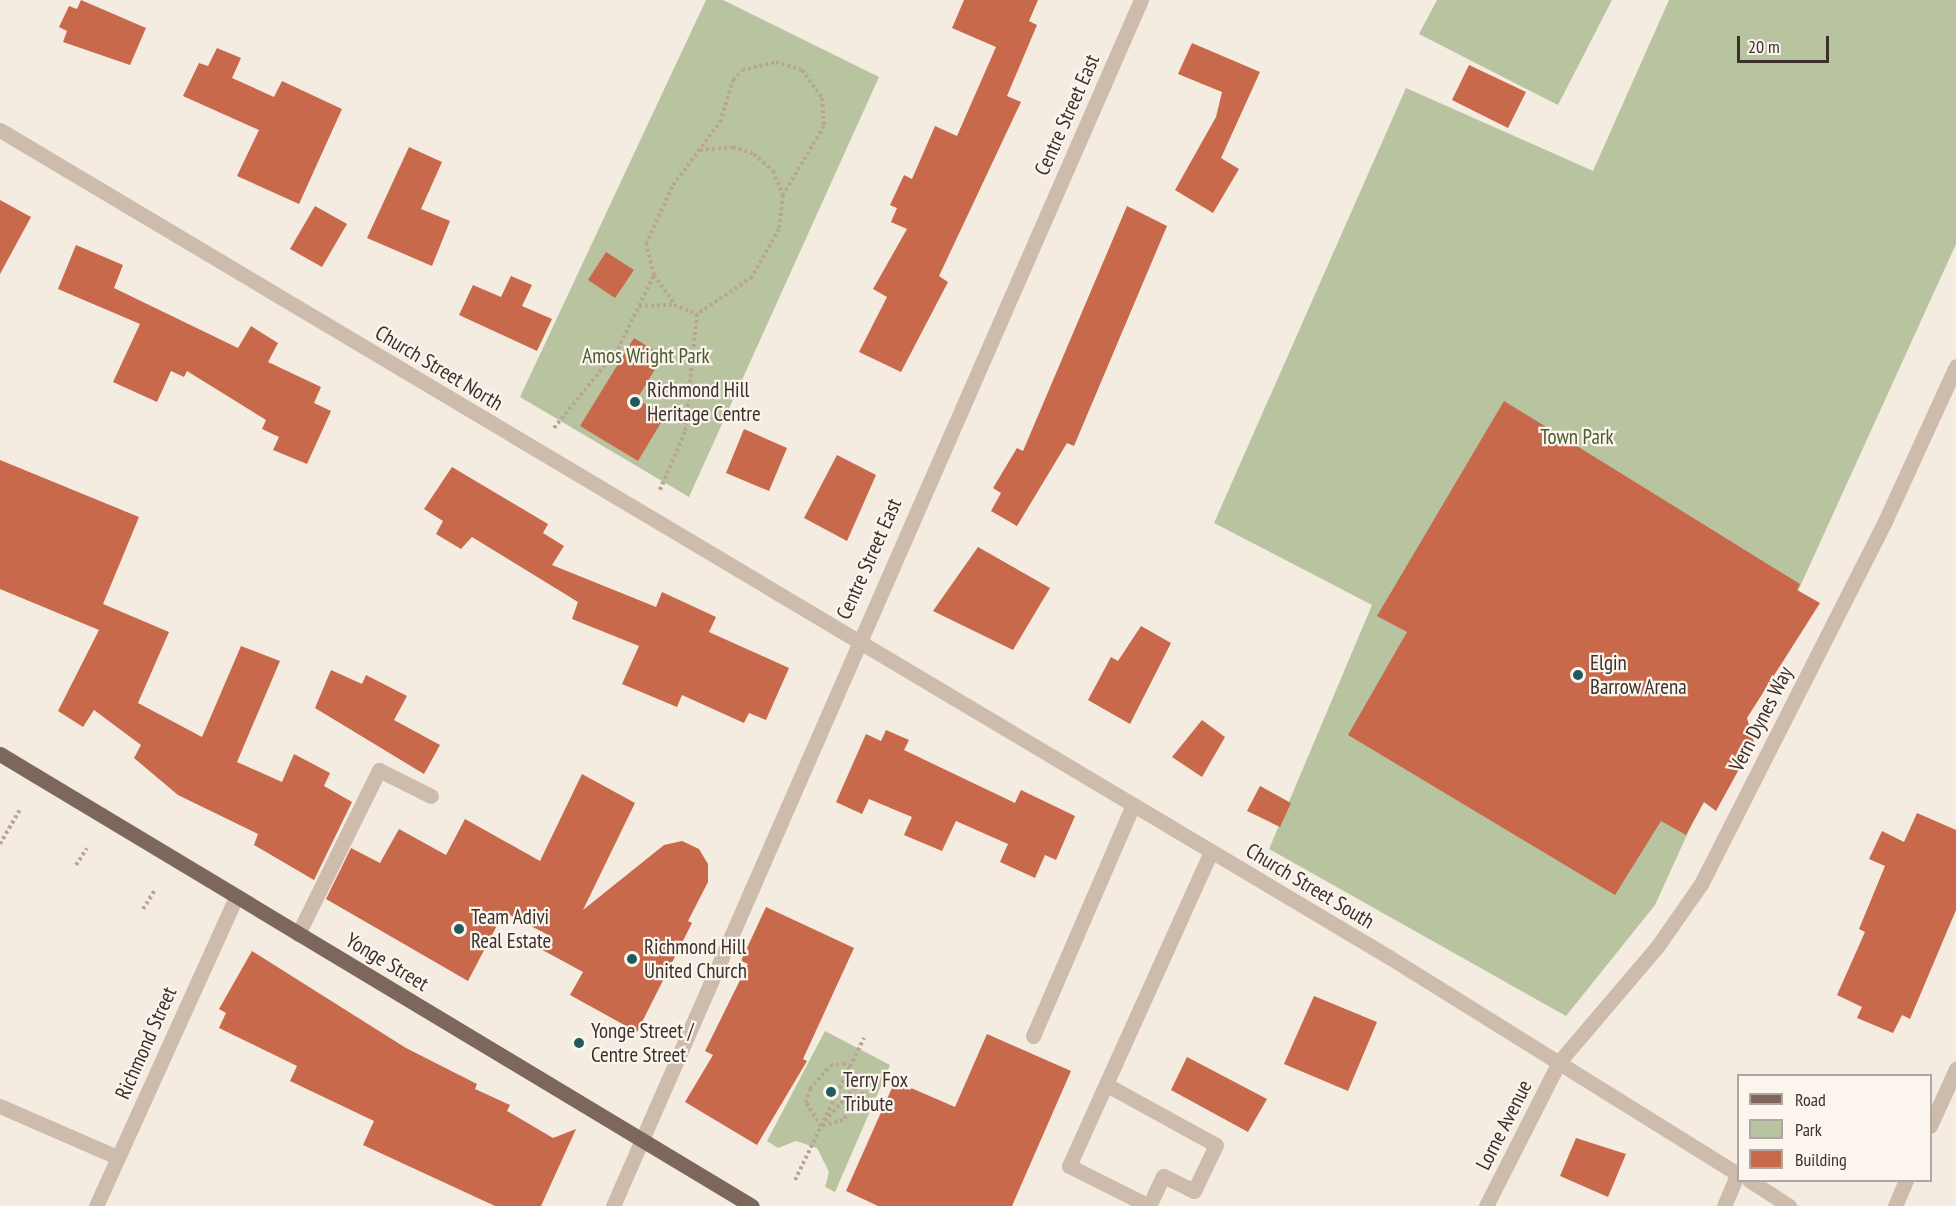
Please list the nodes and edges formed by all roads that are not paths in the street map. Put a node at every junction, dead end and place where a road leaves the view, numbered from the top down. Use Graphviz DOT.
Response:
graph roads {
  1 [pos="1141,0"];
  2 [pos="0,130"];
  3 [pos="1956,366"];
  4 [pos="856,642"];
  5 [pos="0,754"];
  6 [pos="431,796"];
  7 [pos="1133,805"];
  8 [pos="1211,852"];
  9 [pos="236,897"];
  10 [pos="298,934"];
  11 [pos="1033,1036"];
  12 [pos="1559,1062"];
  13 [pos="1956,1069"];
  14 [pos="1107,1085"];
  15 [pos="0,1106"];
  16 [pos="1932,1122"];
  17 [pos="641,1137"];
  18 [pos="117,1157"];
  19 [pos="1737,1173"];
  20 [pos="1737,1176"];
  21 [pos="1752,1182"];
  22 [pos="1905,1182"];
  23 [pos="1137,1203"];
  24 [pos="96,1206"];
  25 [pos="613,1206"];
  26 [pos="752,1206"];
  27 [pos="1486,1206"];
  28 [pos="1724,1206"];
  29 [pos="1789,1206"];
  30 [pos="1895,1206"];
  1 -- 4 [label="street, Centre Street East"];
  2 -- 4 [label="street, Church Street North"];
  3 -- 12 [label="street, Vern Dynes Way"];
  4 -- 7 [label="street, Church Street South"];
  4 -- 17 [label="street, Centre Street East"];
  5 -- 9 [label="main road, Yonge Street"];
  6 -- 10 [label="street"];
  7 -- 8 [label="street, Church Street South"];
  7 -- 11 [label="street"];
  8 -- 12 [label="street, Church Street South"];
  8 -- 14 [label="street"];
  9 -- 10 [label="main road, Yonge Street"];
  9 -- 18 [label="street, Richmond Street"];
  10 -- 17 [label="main road, Yonge Street"];
  12 -- 19 [label="street, Church Street South"];
  12 -- 27 [label="street, Lorne Avenue"];
  13 -- 16 [label="street"];
  14 -- 23 [label="street"];
  14 -- 23 [label="street"];
  15 -- 18 [label="street"];
  17 -- 25 [label="street, Centre Street East"];
  17 -- 26 [label="main road, Yonge Street"];
  18 -- 24 [label="street, Richmond Street"];
  20 -- 28 [label="street"];
  21 -- 29 [label="street"];
  22 -- 30 [label="street"];
}
